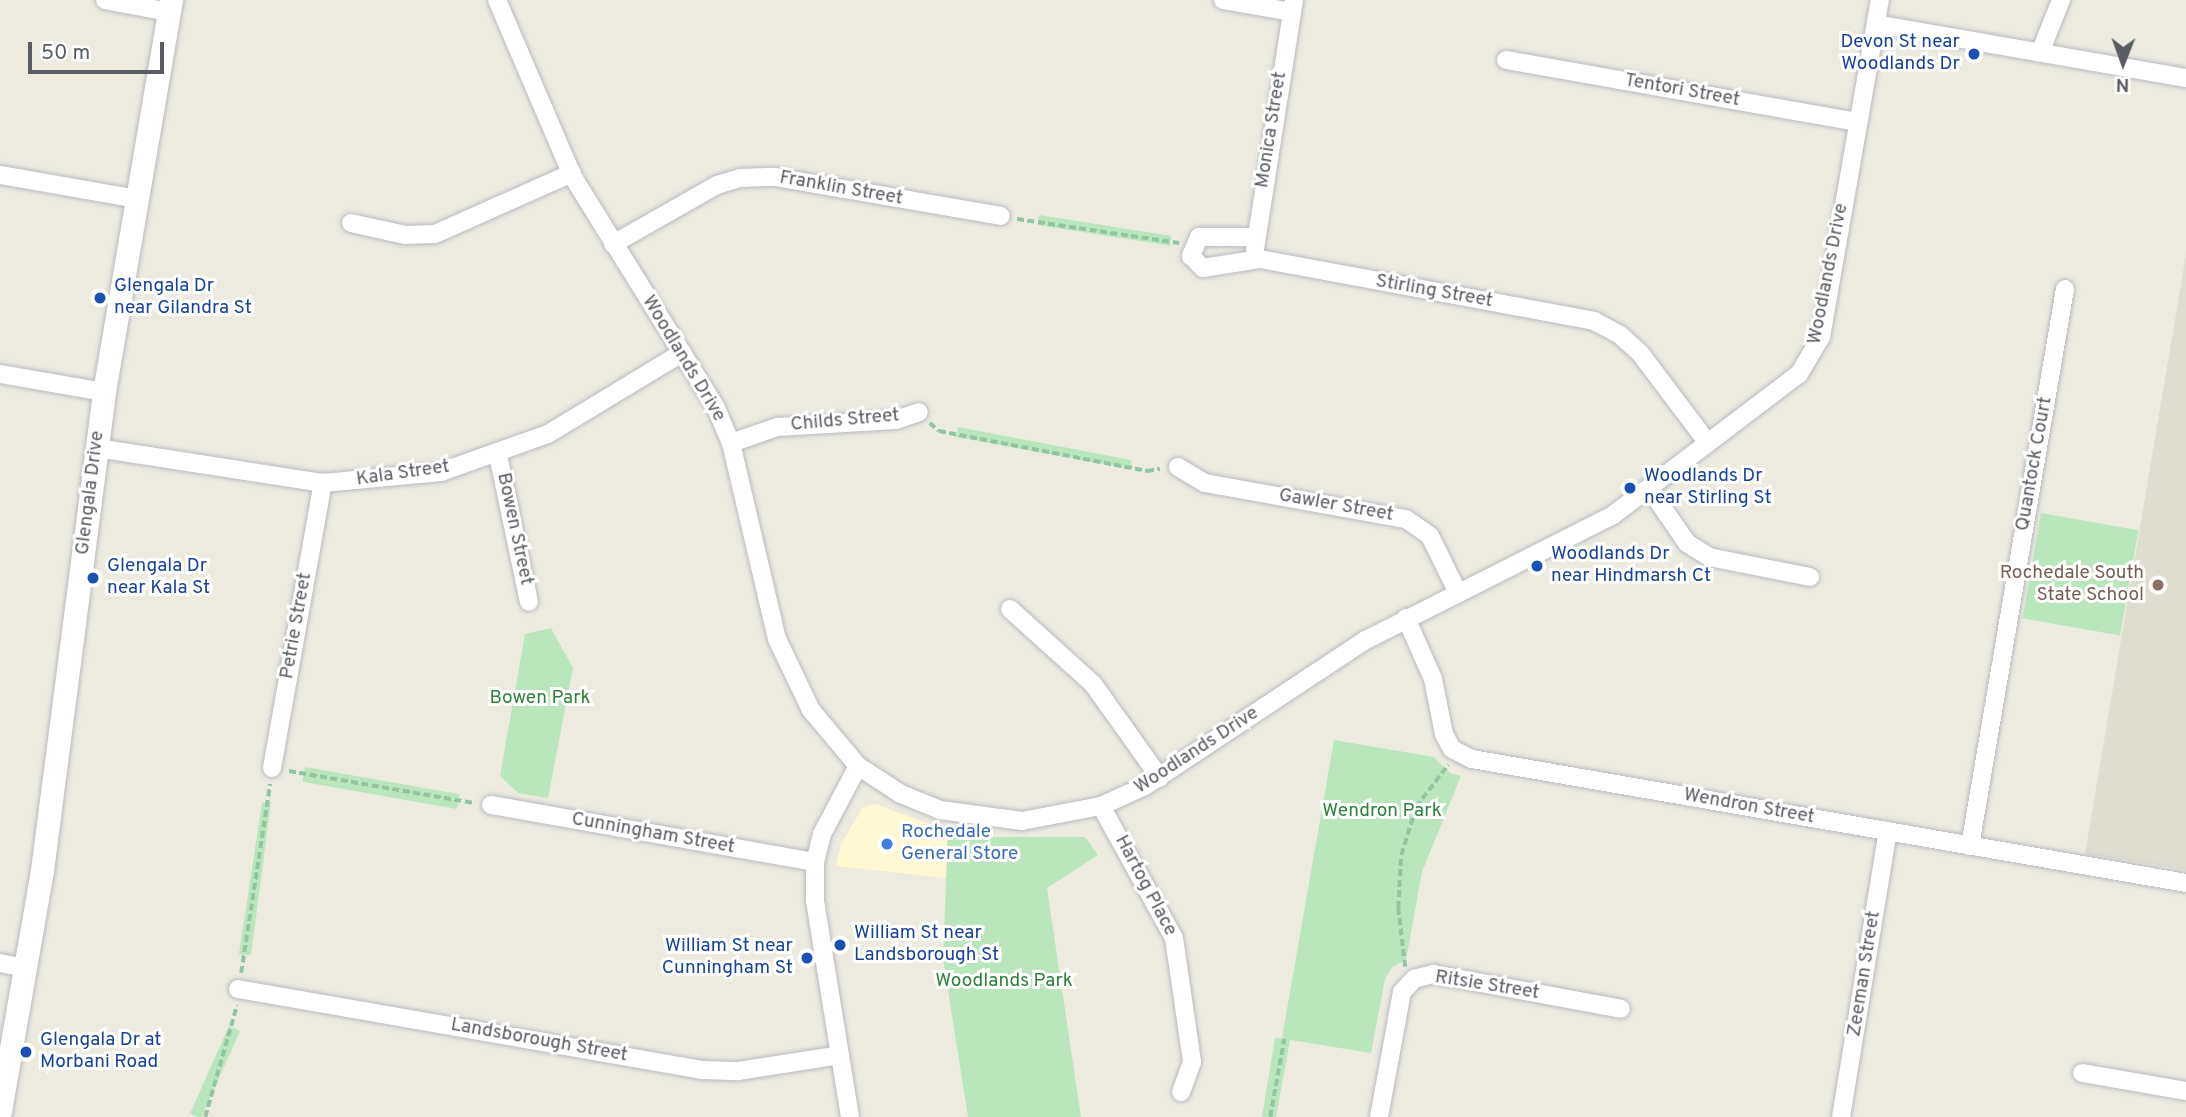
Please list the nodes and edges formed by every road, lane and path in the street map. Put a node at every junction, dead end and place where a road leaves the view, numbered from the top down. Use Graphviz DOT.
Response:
graph roads {
  1 [pos="105,0"];
  2 [pos="498,0"];
  3 [pos="1223,0"];
  4 [pos="1880,0"];
  5 [pos="2061,0"];
  6 [pos="170,6"];
  7 [pos="1293,6"];
  8 [pos="1875,24"];
  9 [pos="2040,53"];
  10 [pos="1506,60"];
  11 [pos="2186,78"];
  12 [pos="1858,122"];
  13 [pos="572,173"];
  14 [pos="0,175"];
  15 [pos="137,199"];
  16 [pos="1001,216"];
  17 [pos="351,223"];
  18 [pos="1255,237"];
  19 [pos="613,244"];
  20 [pos="1193,245"];
  21 [pos="1260,259"];
  22 [pos="2065,289"];
  23 [pos="682,353"];
  24 [pos="0,374"];
  25 [pos="104,392"];
  26 [pos="919,412"];
  27 [pos="1707,442"];
  28 [pos="731,443"];
  29 [pos="97,448"];
  30 [pos="498,455"];
  31 [pos="1178,467"];
  32 [pos="323,483"];
  33 [pos="1649,488"];
  34 [pos="1810,577"];
  35 [pos="1458,593"];
  36 [pos="530,602"];
  37 [pos="1010,609"];
  38 [pos="1406,618"];
  39 [pos="1460,754"];
  40 [pos="858,766"];
  41 [pos="272,768"];
  42 [pos="1160,778"];
  43 [pos="491,805"];
  44 [pos="1101,806"];
  45 [pos="1888,831"];
  46 [pos="1970,845"];
  47 [pos="815,862"];
  48 [pos="2186,883"];
  49 [pos="0,963"];
  50 [pos="26,968"];
  51 [pos="1412,981"];
  52 [pos="238,989"];
  53 [pos="1620,1009"];
  54 [pos="1284,1040"];
  55 [pos="840,1055"];
  56 [pos="2082,1073"];
  57 [pos="2186,1091"];
  58 [pos="1181,1092"];
  59 [pos="0,1111"];
  60 [pos="205,1117"];
  61 [pos="850,1117"];
  62 [pos="1270,1117"];
  63 [pos="1379,1117"];
  64 [pos="1841,1117"];
  1 -- 6 [label="street"];
  2 -- 13 [label="street, Woodlands Drive"];
  3 -- 7 [label="street"];
  4 -- 8 [label="street, Woodlands Drive"];
  5 -- 9 [label="street"];
  6 -- 15 [label="street, Glengala Drive"];
  7 -- 18 [label="street, Monica Street"];
  8 -- 9 [label="street"];
  8 -- 12 [label="street, Woodlands Drive"];
  9 -- 11 [label="street"];
  10 -- 12 [label="street, Tentori Street"];
  12 -- 27 [label="street, Woodlands Drive"];
  13 -- 17 [label="street"];
  13 -- 19 [label="street, Woodlands Drive"];
  14 -- 15 [label="street"];
  15 -- 25 [label="street, Glengala Drive"];
  16 -- 19 [label="street, Franklin Street"];
  16 -- 20 [label="path"];
  18 -- 20 [label="street"];
  18 -- 21 [label="street, Monica Street"];
  19 -- 23 [label="street, Woodlands Drive"];
  20 -- 21 [label="street, Stirling Street"];
  21 -- 27 [label="street, Stirling Street"];
  22 -- 46 [label="street, Quantock Court"];
  23 -- 28 [label="street, Woodlands Drive"];
  23 -- 30 [label="street, Kala Street"];
  24 -- 25 [label="street"];
  25 -- 29 [label="street, Glengala Drive"];
  26 -- 28 [label="street, Childs Street"];
  26 -- 31 [label="path"];
  27 -- 33 [label="street, Woodlands Drive"];
  28 -- 40 [label="street, Woodlands Drive"];
  29 -- 32 [label="street, Kala Street"];
  29 -- 50 [label="street, Glengala Drive"];
  30 -- 32 [label="street, Kala Street"];
  30 -- 36 [label="street, Bowen Street"];
  31 -- 35 [label="street, Gawler Street"];
  32 -- 41 [label="street, Petrie Street"];
  33 -- 34 [label="street"];
  33 -- 35 [label="street, Woodlands Drive"];
  35 -- 38 [label="street, Woodlands Drive"];
  37 -- 42 [label="street"];
  38 -- 39 [label="street"];
  38 -- 42 [label="street, Woodlands Drive"];
  39 -- 45 [label="street, Wendron Street"];
  39 -- 51 [label="path"];
  40 -- 44 [label="street, Woodlands Drive"];
  40 -- 47 [label="street"];
  41 -- 43 [label="path"];
  41 -- 52 [label="path"];
  42 -- 44 [label="street, Woodlands Drive"];
  43 -- 47 [label="street, Cunningham Street"];
  44 -- 58 [label="street, Hartog Place"];
  45 -- 46 [label="street, Wendron Street"];
  45 -- 64 [label="street, Zeeman Street"];
  46 -- 48 [label="street, Wendron Street"];
  47 -- 55 [label="street"];
  49 -- 50 [label="street"];
  50 -- 59 [label="street, Glengala Drive"];
  51 -- 53 [label="street, Ritsie Street"];
  51 -- 63 [label="street, Ritsie Street"];
  52 -- 55 [label="street, Landsborough Street"];
  52 -- 60 [label="path"];
  54 -- 62 [label="path"];
  55 -- 61 [label="street"];
  56 -- 57 [label="street"];
}
